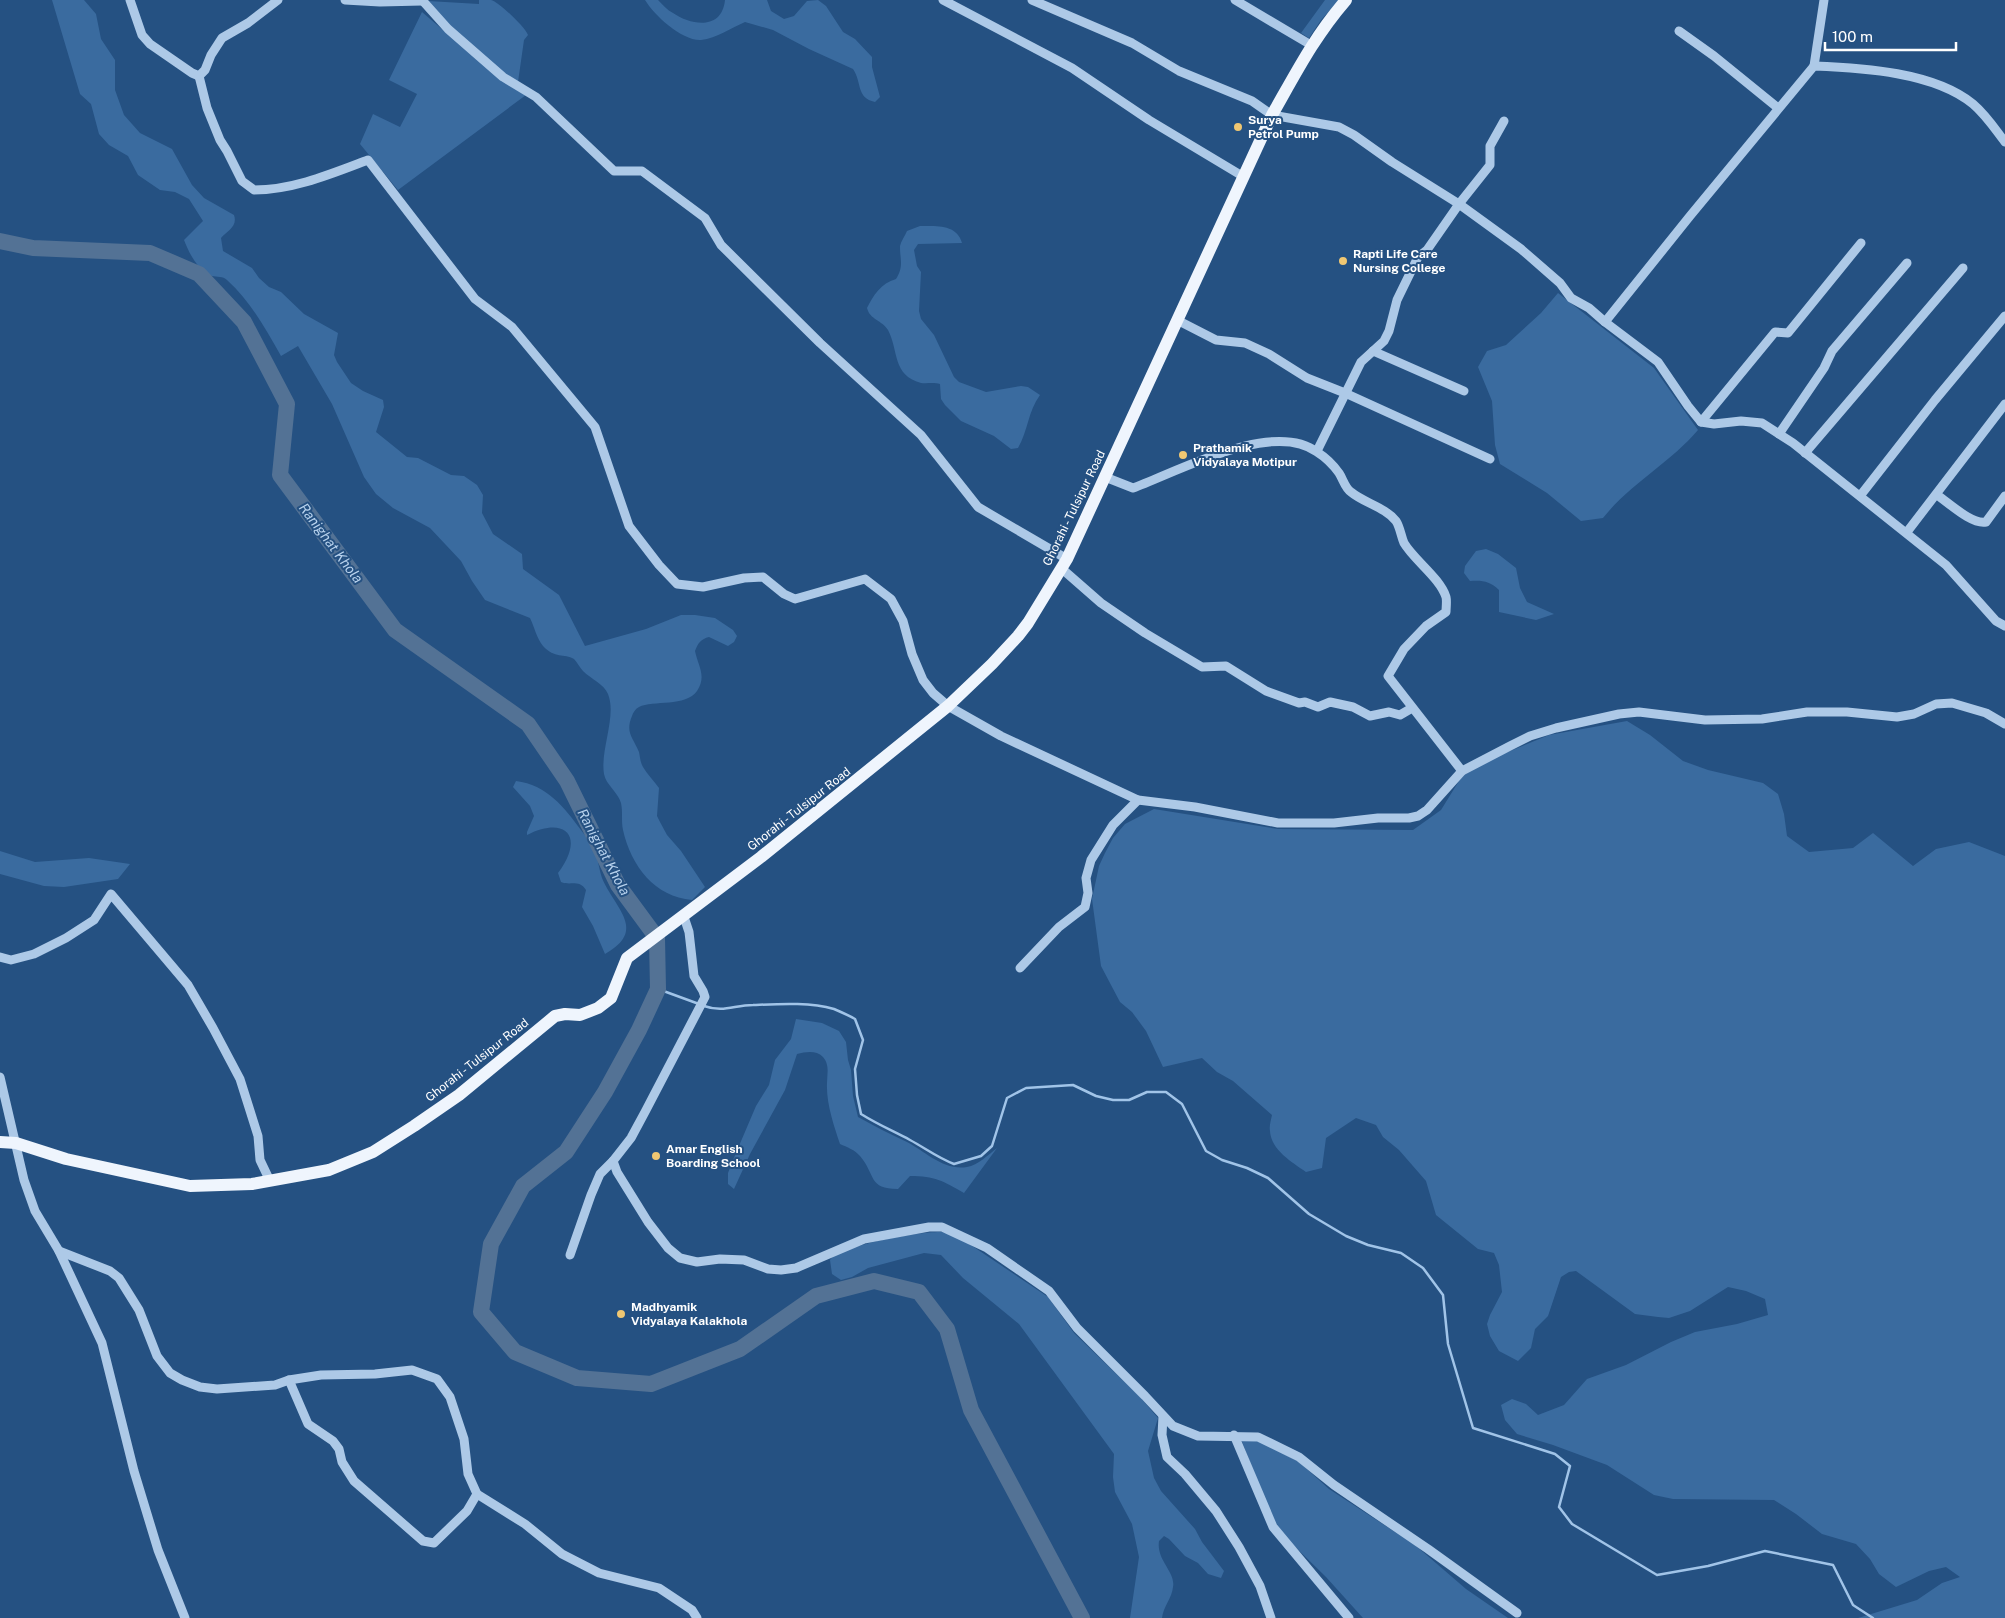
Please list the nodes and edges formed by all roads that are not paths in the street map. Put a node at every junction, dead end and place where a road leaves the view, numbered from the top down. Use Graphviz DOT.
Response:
graph roads {
  1 [pos="130,0"];
  2 [pos="278,0"];
  3 [pos="345,0"];
  4 [pos="944,0"];
  5 [pos="1032,0"];
  6 [pos="1236,0"];
  7 [pos="1346,0"];
  8 [pos="1824,0"];
  9 [pos="422,1"];
  10 [pos="1679,31"];
  11 [pos="1311,45"];
  12 [pos="1814,66"];
  13 [pos="199,76"];
  14 [pos="1778,108"];
  15 [pos="1272,115"];
  16 [pos="1504,121"];
  17 [pos="2005,142"];
  18 [pos="1244,177"];
  19 [pos="1459,204"];
  20 [pos="1860,243"];
  21 [pos="1907,263"];
  22 [pos="1964,268"];
  23 [pos="2005,316"];
  24 [pos="1178,320"];
  25 [pos="1605,322"];
  26 [pos="1372,351"];
  27 [pos="1464,391"];
  28 [pos="1345,393"];
  29 [pos="2005,404"];
  30 [pos="1701,422"];
  31 [pos="1779,434"];
  32 [pos="1317,451"];
  33 [pos="1805,453"];
  34 [pos="1490,459"];
  35 [pos="1105,477"];
  36 [pos="1937,495"];
  37 [pos="1860,496"];
  38 [pos="2005,496"];
  39 [pos="1907,532"];
  40 [pos="1064,563"];
  41 [pos="2005,626"];
  42 [pos="948,706"];
  43 [pos="1412,708"];
  44 [pos="2005,724"];
  45 [pos="1462,771"];
  46 [pos="1138,800"];
  47 [pos="684,916"];
  48 [pos="0,957"];
  49 [pos="1020,968"];
  50 [pos="0,1077"];
  51 [pos="0,1142"];
  52 [pos="16,1143"];
  53 [pos="614,1161"];
  54 [pos="270,1181"];
  55 [pos="60,1251"];
  56 [pos="570,1255"];
  57 [pos="289,1380"];
  58 [pos="1163,1416"];
  59 [pos="1234,1435"];
  60 [pos="477,1494"];
  61 [pos="1517,1613"];
  62 [pos="185,1618"];
  63 [pos="697,1618"];
  64 [pos="1271,1618"];
  65 [pos="1349,1618"];
  1 -- 13 [label="street"];
  2 -- 13 [label="street"];
  3 -- 9 [label="street"];
  4 -- 18 [label="street"];
  5 -- 15 [label="street"];
  6 -- 11 [label="street"];
  7 -- 11 [label="main road, Ghorahi - Tulsipur Road"];
  8 -- 12 [label="street"];
  9 -- 40 [label="street"];
  10 -- 14 [label="street"];
  11 -- 15 [label="main road, Ghorahi - Tulsipur Road"];
  12 -- 14 [label="street"];
  12 -- 17 [label="street"];
  13 -- 42 [label="street"];
  14 -- 25 [label="street"];
  15 -- 18 [label="main road, Ghorahi - Tulsipur Road"];
  15 -- 19 [label="street"];
  16 -- 19 [label="street"];
  18 -- 24 [label="main road, Ghorahi - Tulsipur Road"];
  19 -- 25 [label="street"];
  19 -- 26 [label="street"];
  20 -- 30 [label="street"];
  21 -- 31 [label="street"];
  22 -- 33 [label="street"];
  23 -- 37 [label="street"];
  24 -- 28 [label="street"];
  24 -- 35 [label="main road, Ghorahi - Tulsipur Road"];
  25 -- 30 [label="street"];
  26 -- 27 [label="street"];
  26 -- 28 [label="street"];
  28 -- 32 [label="street"];
  28 -- 34 [label="street"];
  29 -- 36 [label="street"];
  30 -- 31 [label="street"];
  31 -- 33 [label="street"];
  32 -- 35 [label="street"];
  32 -- 43 [label="street"];
  33 -- 37 [label="street"];
  35 -- 40 [label="main road, Ghorahi - Tulsipur Road"];
  36 -- 38 [label="street"];
  36 -- 39 [label="street"];
  37 -- 39 [label="street"];
  39 -- 41 [label="street"];
  40 -- 42 [label="main road, Ghorahi - Tulsipur Road"];
  40 -- 43 [label="street"];
  42 -- 46 [label="street"];
  42 -- 47 [label="main road, Ghorahi - Tulsipur Road"];
  43 -- 45 [label="street"];
  44 -- 45 [label="street"];
  45 -- 46 [label="street"];
  46 -- 49 [label="street"];
  47 -- 53 [label="street"];
  47 -- 54 [label="main road, Ghorahi - Tulsipur Road"];
  48 -- 54 [label="street"];
  50 -- 52 [label="street"];
  51 -- 52 [label="main road, Ghorahi - Tulsipur Road"];
  52 -- 54 [label="main road, Ghorahi - Tulsipur Road"];
  52 -- 55 [label="street"];
  53 -- 56 [label="street"];
  53 -- 58 [label="street"];
  55 -- 57 [label="street"];
  55 -- 62 [label="street"];
  57 -- 60 [label="street"];
  57 -- 60 [label="street"];
  58 -- 59 [label="street"];
  58 -- 64 [label="street"];
  59 -- 61 [label="street"];
  59 -- 65 [label="street"];
  60 -- 63 [label="street"];
}
